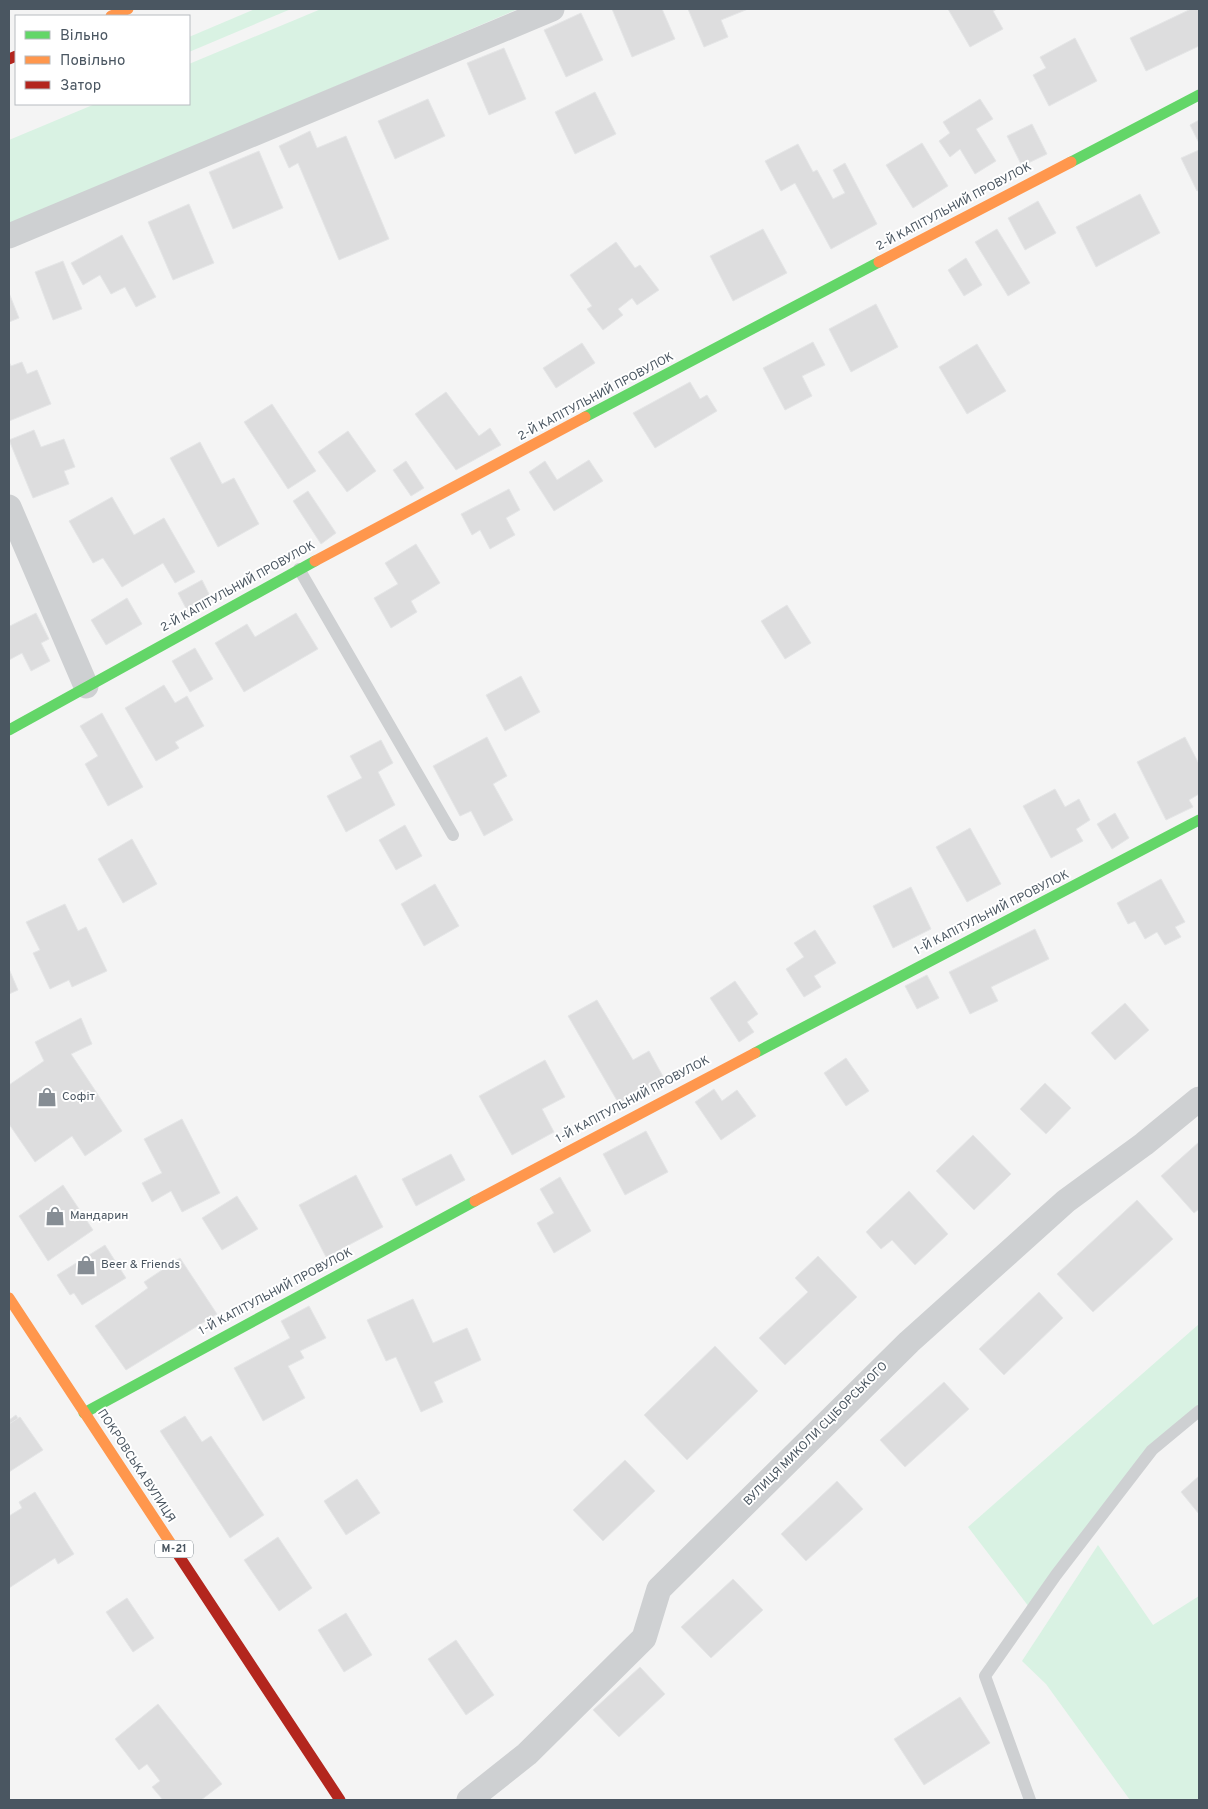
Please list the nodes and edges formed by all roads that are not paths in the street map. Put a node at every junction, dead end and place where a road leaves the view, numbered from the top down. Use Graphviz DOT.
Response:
graph roads {
  1 [pos="128,9"];
  2 [pos="552,9"];
  3 [pos="113,15"];
  4 [pos="1199,95"];
  5 [pos="9,236"];
  6 [pos="9,507"];
  7 [pos="299,569"];
  8 [pos="86,686"];
  9 [pos="9,730"];
  10 [pos="1199,820"];
  11 [pos="453,834"];
  12 [pos="1199,1099"];
  13 [pos="9,1298"];
  14 [pos="1199,1411"];
  15 [pos="84,1413"];
  16 [pos="340,1800"];
  17 [pos="469,1800"];
  18 [pos="1030,1800"];
  1 -- 3 [label="main road"];
  2 -- 5 [label="street"];
  4 -- 7 [label="main road, 2-Й КАПІТУЛЬНИЙ ПРОВУЛОК"];
  6 -- 8 [label="street"];
  7 -- 8 [label="main road, 2-Й КАПІТУЛЬНИЙ ПРОВУЛОК"];
  7 -- 11 [label="lane"];
  8 -- 9 [label="main road, 2-Й КАПІТУЛЬНИЙ ПРОВУЛОК"];
  10 -- 15 [label="main road, 1-Й КАПІТУЛЬНИЙ ПРОВУЛОК"];
  12 -- 17 [label="street, ВУЛИЦЯ МИКОЛИ СЦІБОРСЬКОГО"];
  13 -- 15 [label="main road, ПОКРОВСЬКА ВУЛИЦЯ / М-21"];
  14 -- 18 [label="lane"];
  15 -- 16 [label="main road, ПОКРОВСЬКА ВУЛИЦЯ / М-21"];
}
